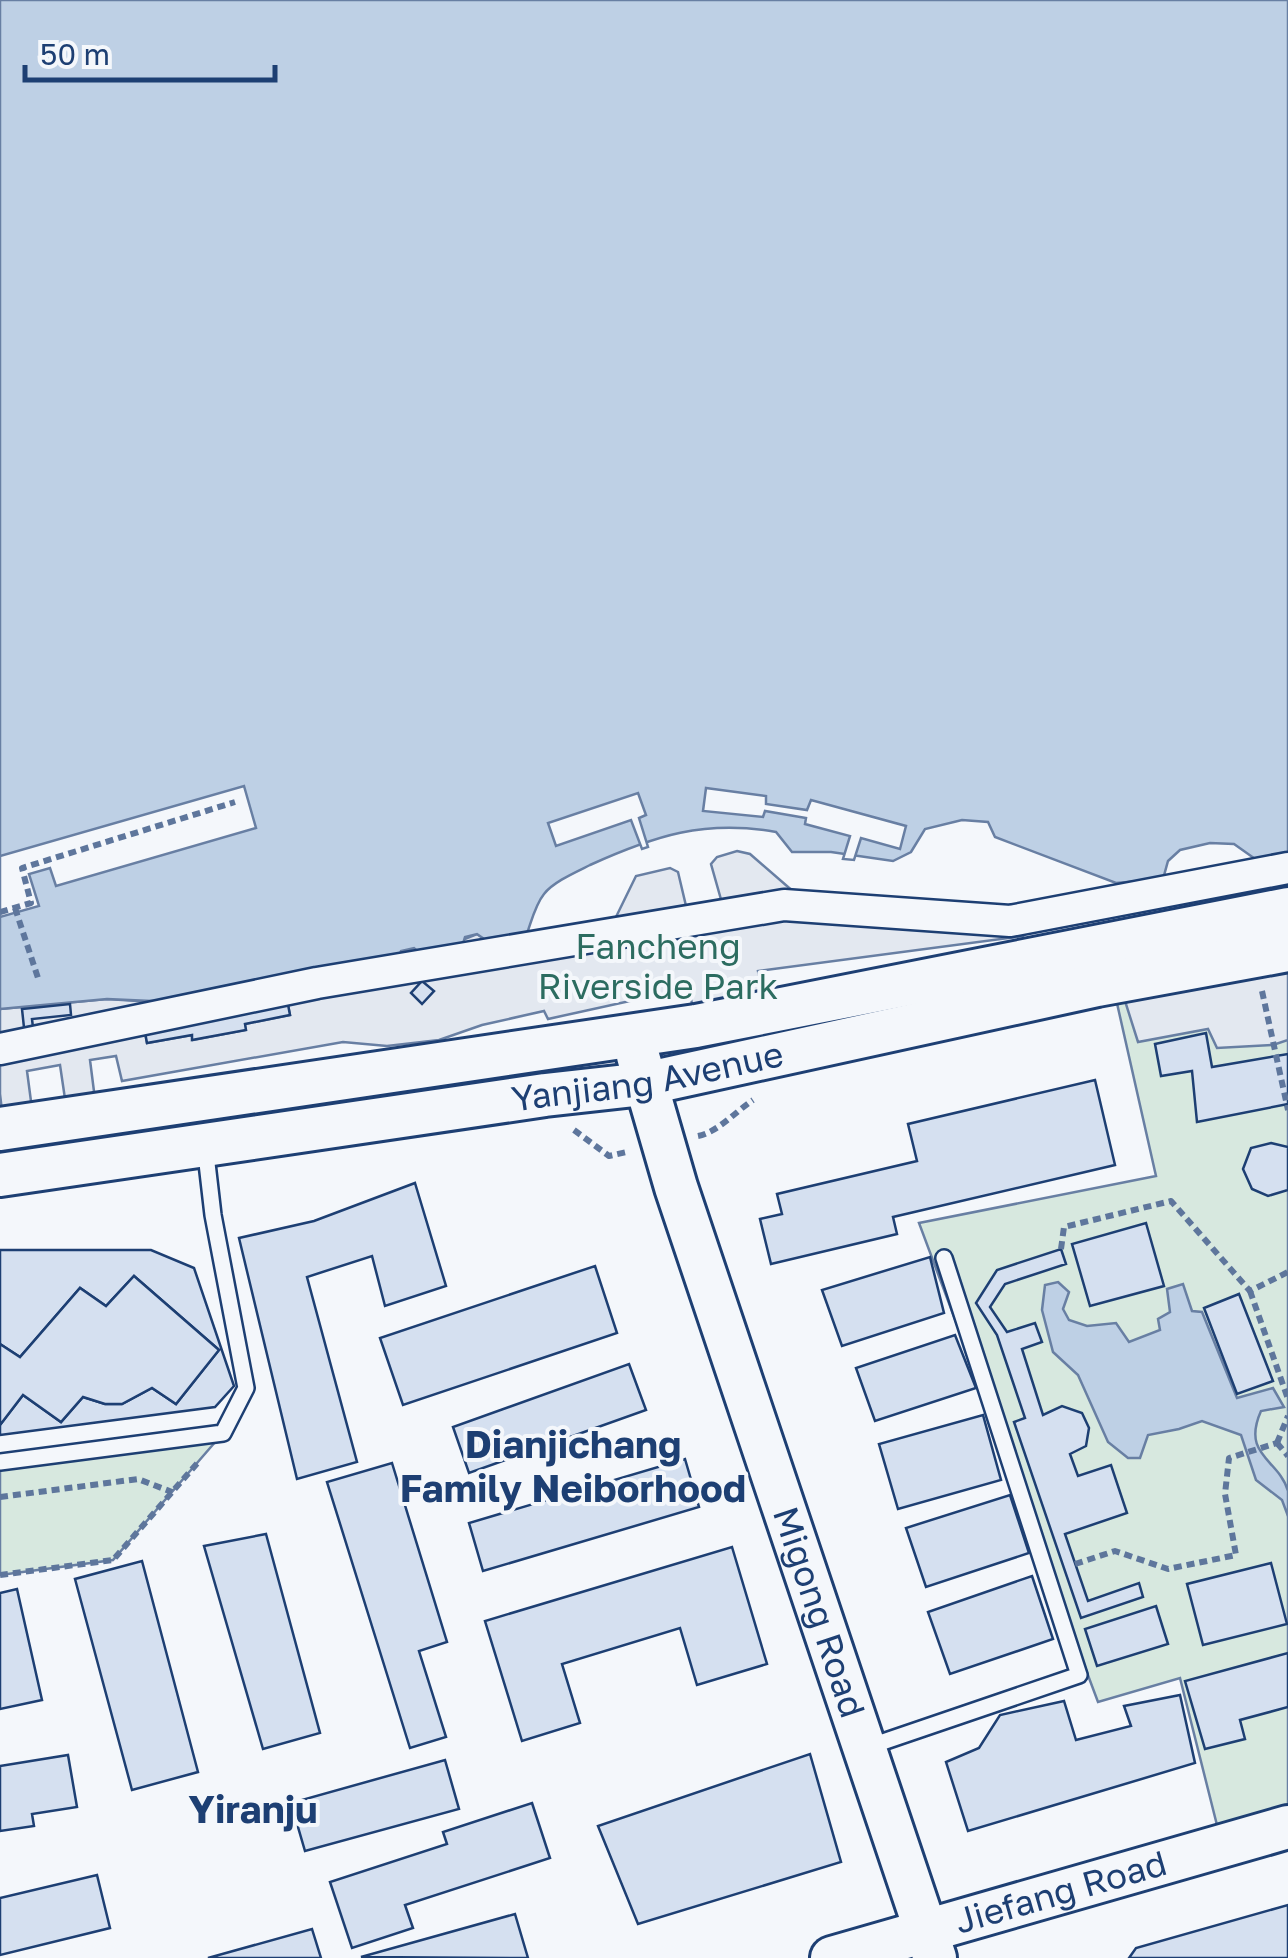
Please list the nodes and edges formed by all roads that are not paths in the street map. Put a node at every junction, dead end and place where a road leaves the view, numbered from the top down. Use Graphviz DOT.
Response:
graph roads {
  1 [pos="1288,868"];
  2 [pos="1288,909"];
  3 [pos="1288,950"];
  4 [pos="633,1036"];
  5 [pos="0,1049"];
  6 [pos="644,1084"];
  7 [pos="0,1129"];
  8 [pos="205,1144"];
  9 [pos="0,1175"];
  10 [pos="944,1258"];
  11 [pos="0,1462"];
  12 [pos="864,1748"];
  13 [pos="1288,1827"];
  14 [pos="930,1944"];
  15 [pos="832,1958"];
  1 -- 5 [label="street"];
  2 -- 4 [label="main road, Yanjiang Avenue"];
  3 -- 6 [label="main road, Yanjiang Avenue"];
  4 -- 6 [label="main road, Migong Road"];
  4 -- 7 [label="main road, Yanjiang Avenue"];
  6 -- 8 [label="main road, Yanjiang Avenue"];
  6 -- 12 [label="main road, Migong Road"];
  8 -- 9 [label="main road, Yanjiang Avenue"];
  8 -- 11 [label="lane"];
  10 -- 12 [label="lane"];
  12 -- 14 [label="main road, Migong Road"];
  13 -- 14 [label="main road, Jiefang Road"];
  14 -- 15 [label="main road, Jiefang Road"];
}
